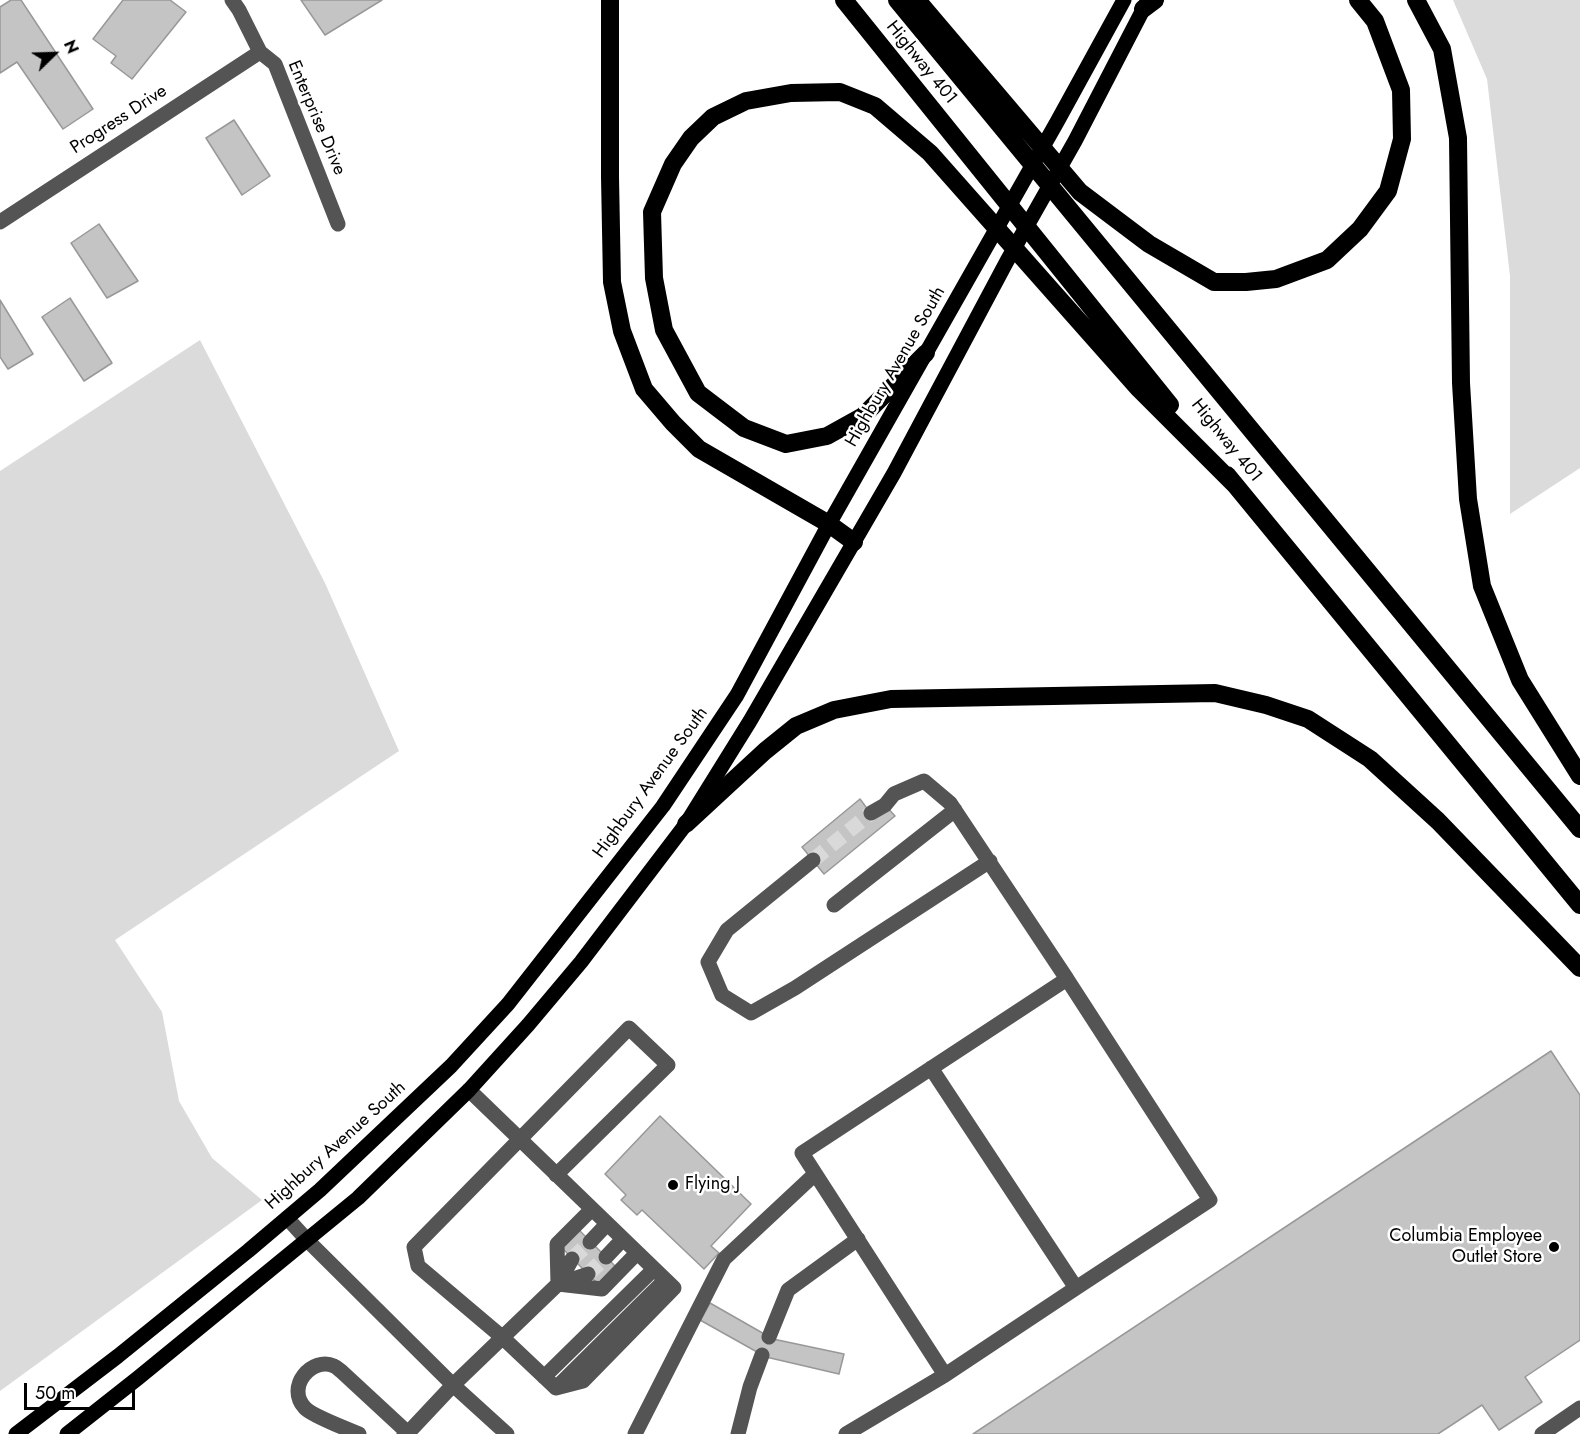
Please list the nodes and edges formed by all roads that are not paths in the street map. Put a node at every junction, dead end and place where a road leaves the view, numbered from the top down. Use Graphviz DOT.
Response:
graph roads {
  1 [pos="232,0"];
  2 [pos="610,0"];
  3 [pos="844,0"];
  4 [pos="897,0"];
  5 [pos="917,0"];
  6 [pos="1124,0"];
  7 [pos="1358,0"];
  8 [pos="1416,0"];
  9 [pos="1149,3"];
  10 [pos="260,52"];
  11 [pos="0,222"];
  12 [pos="338,224"];
  13 [pos="926,353"];
  14 [pos="1235,485"];
  15 [pos="829,524"];
  16 [pos="854,542"];
  17 [pos="1580,776"];
  18 [pos="955,810"];
  19 [pos="871,813"];
  20 [pos="686,824"];
  21 [pos="1580,830"];
  22 [pos="813,860"];
  23 [pos="990,861"];
  24 [pos="1580,905"];
  25 [pos="834,906"];
  26 [pos="1580,968"];
  27 [pos="1067,979"];
  28 [pos="932,1068"];
  29 [pos="469,1090"];
  30 [pos="519,1140"];
  31 [pos="815,1174"];
  32 [pos="556,1175"];
  33 [pos="592,1209"];
  34 [pos="288,1218"];
  35 [pos="607,1224"];
  36 [pos="623,1239"];
  37 [pos="858,1239"];
  38 [pos="308,1241"];
  39 [pos="590,1242"];
  40 [pos="638,1253"];
  41 [pos="606,1257"];
  42 [pos="572,1258"];
  43 [pos="588,1274"];
  44 [pos="664,1279"];
  45 [pos="558,1284"];
  46 [pos="1076,1288"];
  47 [pos="502,1337"];
  48 [pos="769,1337"];
  49 [pos="762,1355"];
  50 [pos="945,1375"];
  51 [pos="544,1377"];
  52 [pos="453,1385"];
  53 [pos="1580,1408"];
  54 [pos="16,1434"];
  55 [pos="67,1434"];
  56 [pos="359,1434"];
  57 [pos="407,1434"];
  58 [pos="507,1434"];
  59 [pos="635,1434"];
  60 [pos="738,1434"];
  61 [pos="846,1434"];
  62 [pos="1542,1434"];
  1 -- 10 [label="street, Enterprise Drive"];
  2 -- 15 [label="highway"];
  3 -- 14 [label="highway, Highway 401"];
  4 -- 21 [label="highway, Highway 401"];
  5 -- 7 [label="highway"];
  6 -- 13 [label="main road, Highbury Avenue South"];
  8 -- 17 [label="highway"];
  9 -- 16 [label="main road"];
  10 -- 11 [label="street, Progress Drive"];
  10 -- 12 [label="street, Enterprise Drive"];
  13 -- 14 [label="highway"];
  13 -- 15 [label="main road, Highbury Avenue South"];
  14 -- 24 [label="highway, Highway 401"];
  15 -- 16 [label="highway"];
  15 -- 34 [label="main road, Highbury Avenue South"];
  16 -- 20 [label="main road"];
  18 -- 19 [label="street"];
  18 -- 23 [label="street"];
  18 -- 25 [label="street"];
  20 -- 26 [label="highway"];
  20 -- 29 [label="main road"];
  22 -- 23 [label="street"];
  23 -- 27 [label="street"];
  27 -- 28 [label="street"];
  27 -- 46 [label="street"];
  28 -- 31 [label="street"];
  28 -- 46 [label="street"];
  29 -- 30 [label="street"];
  29 -- 38 [label="main road"];
  30 -- 32 [label="street"];
  30 -- 32 [label="street"];
  30 -- 47 [label="street"];
  31 -- 37 [label="street"];
  31 -- 59 [label="street"];
  32 -- 33 [label="street"];
  33 -- 35 [label="street"];
  33 -- 45 [label="street"];
  34 -- 38 [label="street"];
  34 -- 54 [label="main road, Highbury Avenue South"];
  35 -- 36 [label="street"];
  35 -- 39 [label="street"];
  36 -- 40 [label="street"];
  36 -- 41 [label="street"];
  37 -- 48 [label="street"];
  37 -- 50 [label="street"];
  38 -- 52 [label="street"];
  38 -- 55 [label="main road"];
  40 -- 44 [label="street"];
  40 -- 45 [label="street"];
  42 -- 45 [label="street"];
  43 -- 45 [label="street"];
  44 -- 51 [label="street"];
  44 -- 51 [label="street"];
  45 -- 47 [label="street"];
  46 -- 50 [label="street"];
  47 -- 51 [label="street"];
  47 -- 52 [label="street"];
  49 -- 60 [label="street"];
  50 -- 61 [label="street"];
  52 -- 57 [label="street"];
  52 -- 58 [label="street"];
  53 -- 62 [label="street"];
  56 -- 57 [label="street"];
}
